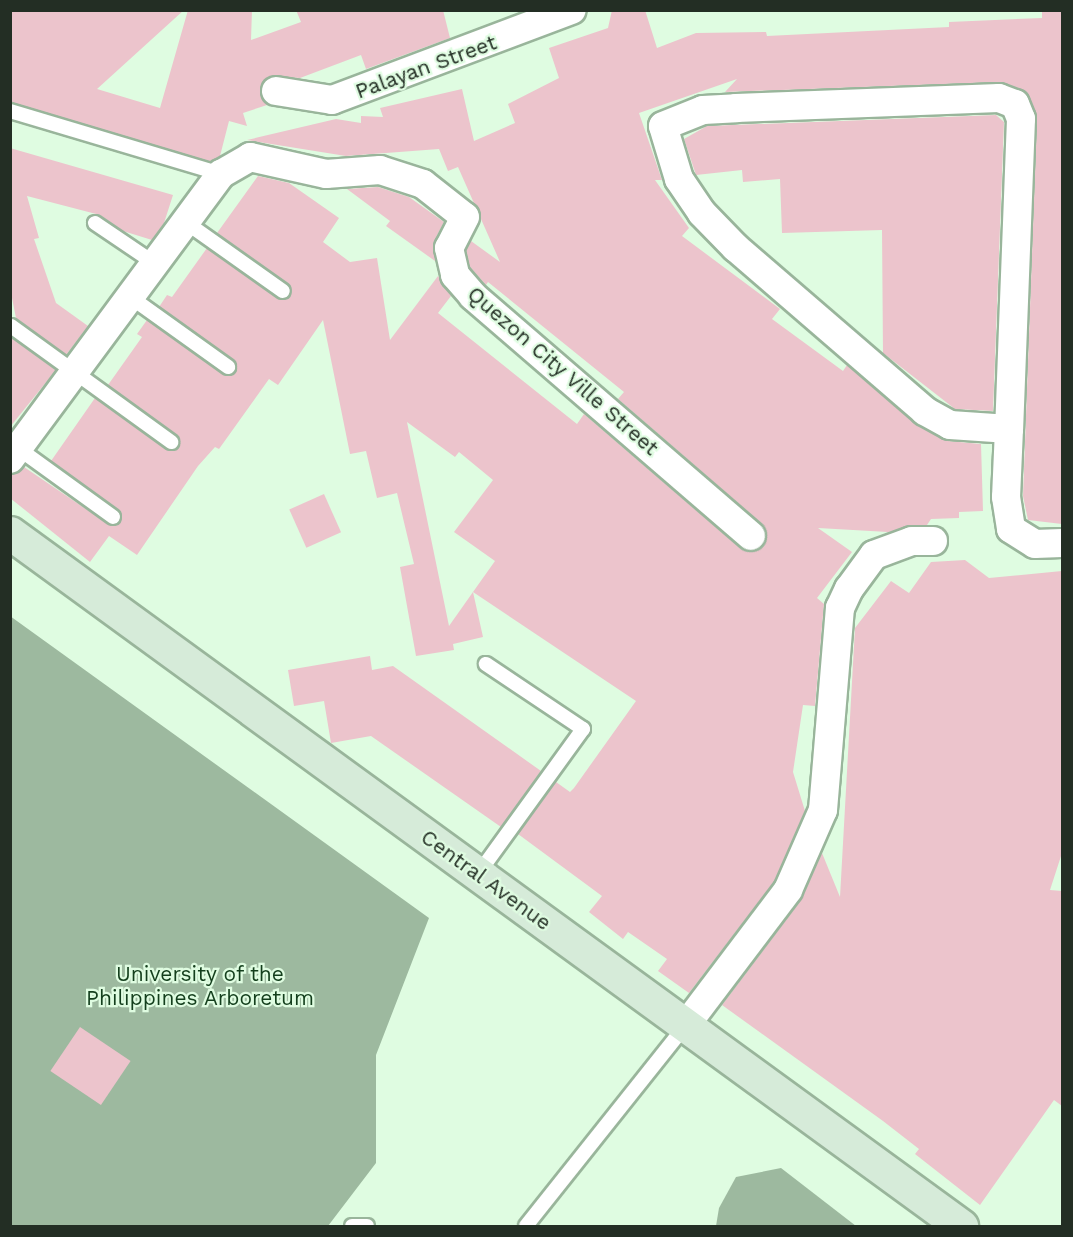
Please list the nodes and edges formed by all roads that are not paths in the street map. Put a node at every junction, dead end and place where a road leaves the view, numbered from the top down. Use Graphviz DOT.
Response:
graph roads {
  1 [pos="572,10"];
  2 [pos="276,91"];
  3 [pos="10,111"];
  4 [pos="221,174"];
  5 [pos="184,221"];
  6 [pos="95,223"];
  7 [pos="153,263"];
  8 [pos="283,291"];
  9 [pos="129,296"];
  10 [pos="11,327"];
  11 [pos="228,367"];
  12 [pos="74,372"];
  13 [pos="1010,429"];
  14 [pos="171,442"];
  15 [pos="13,450"];
  16 [pos="113,516"];
  17 [pos="10,533"];
  18 [pos="751,536"];
  19 [pos="933,541"];
  20 [pos="1062,543"];
  21 [pos="486,664"];
  22 [pos="478,874"];
  23 [pos="686,1025"];
  24 [pos="352,1227"];
  25 [pos="367,1227"];
  26 [pos="526,1227"];
  27 [pos="961,1227"];
  1 -- 2 [label="street, Palayan Street"];
  3 -- 4 [label="lane"];
  4 -- 5 [label="street, Quezon City Ville Street"];
  4 -- 18 [label="street, Quezon City Ville Street"];
  5 -- 7 [label="street, Quezon City Ville Street"];
  5 -- 8 [label="lane"];
  6 -- 7 [label="lane"];
  7 -- 9 [label="street, Quezon City Ville Street"];
  9 -- 11 [label="lane"];
  9 -- 12 [label="street, Quezon City Ville Street"];
  10 -- 12 [label="lane"];
  12 -- 14 [label="lane"];
  12 -- 15 [label="street, Quezon City Ville Street"];
  13 -- 13 [label="street"];
  13 -- 20 [label="street"];
  15 -- 16 [label="lane"];
  17 -- 22 [label="main road, Central Avenue"];
  19 -- 23 [label="street"];
  21 -- 22 [label="lane"];
  22 -- 23 [label="main road, Central Avenue"];
  23 -- 26 [label="lane"];
  23 -- 27 [label="main road, Central Avenue"];
  24 -- 25 [label="lane"];
}
